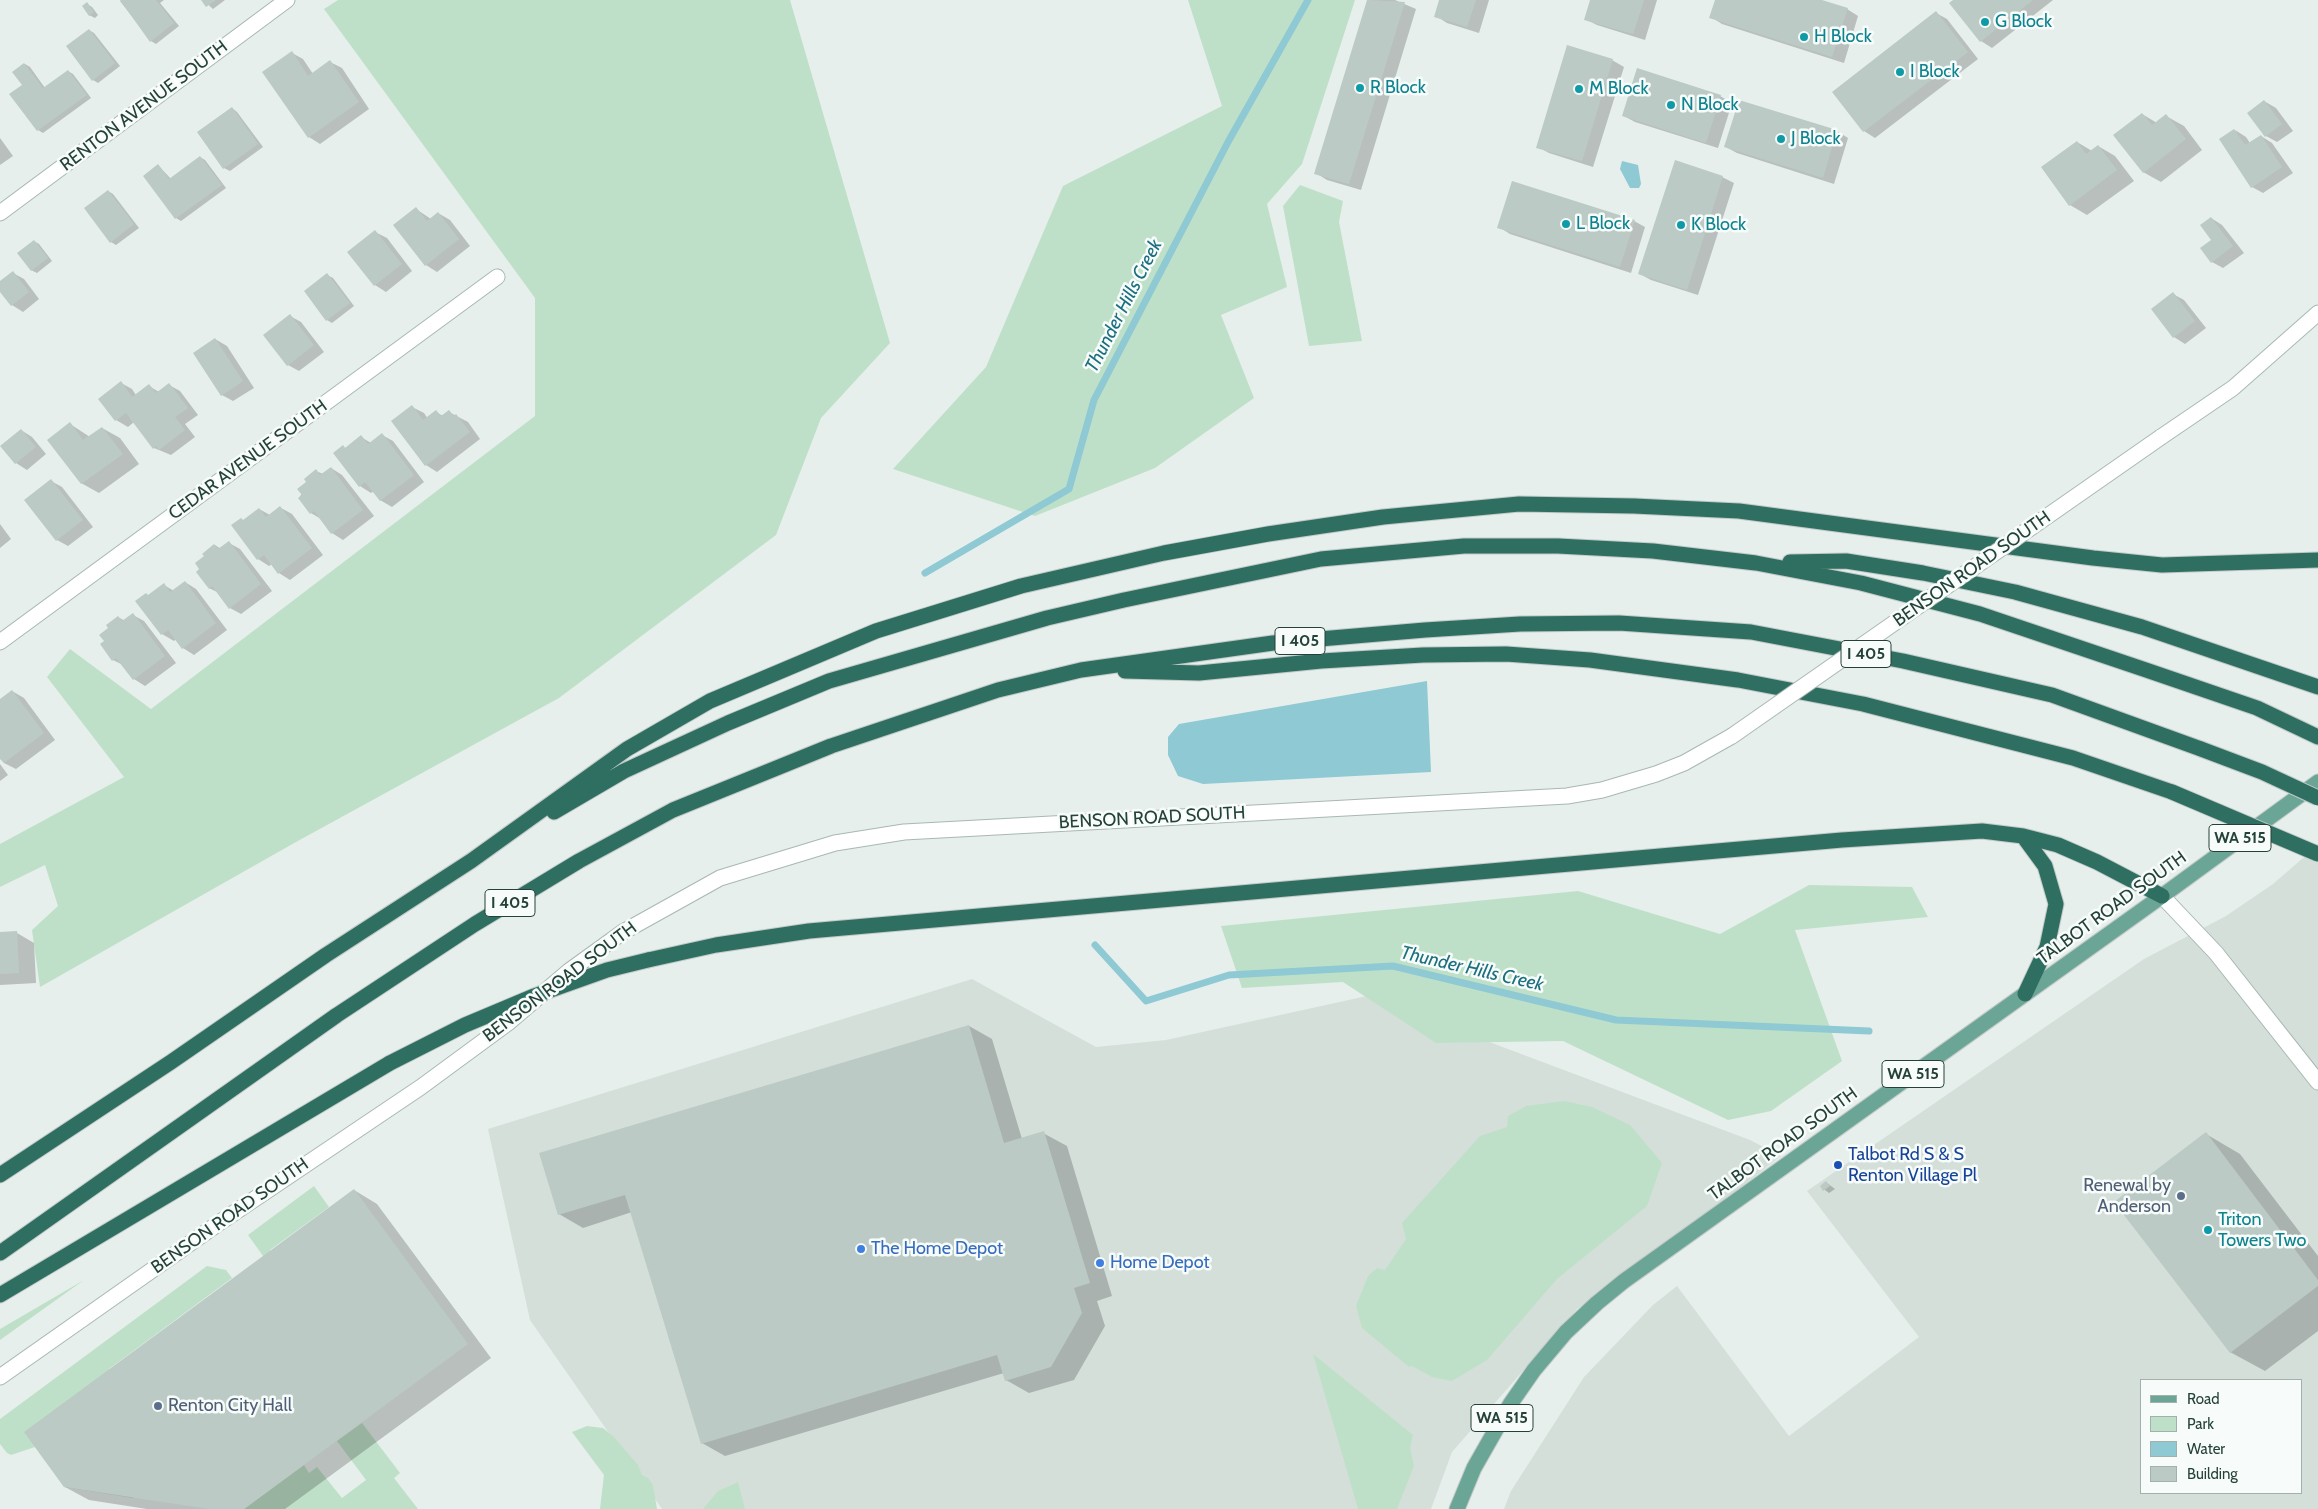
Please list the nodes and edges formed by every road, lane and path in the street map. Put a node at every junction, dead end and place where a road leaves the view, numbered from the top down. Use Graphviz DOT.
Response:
graph roads {
  1 [pos="287,0"];
  2 [pos="0,213"];
  3 [pos="497,277"];
  4 [pos="2318,313"];
  5 [pos="2318,560"];
  6 [pos="1756,563"];
  7 [pos="0,642"];
  8 [pos="1081,670"];
  9 [pos="2318,686"];
  10 [pos="2318,737"];
  11 [pos="2318,782"];
  12 [pos="2318,798"];
  13 [pos="2023,836"];
  14 [pos="2318,854"];
  15 [pos="471,861"];
  16 [pos="2162,896"];
  17 [pos="2025,994"];
  18 [pos="2318,1082"];
  19 [pos="0,1175"];
  20 [pos="0,1253"];
  21 [pos="0,1294"];
  22 [pos="0,1377"];
  23 [pos="1457,1509"];
  1 -- 2 [label="street, RENTON AVENUE SOUTH"];
  3 -- 7 [label="street, CEDAR AVENUE SOUTH"];
  4 -- 22 [label="street, BENSON ROAD SOUTH, bridge"];
  5 -- 15 [label="highway"];
  6 -- 9 [label="highway"];
  6 -- 10 [label="highway"];
  6 -- 15 [label="highway"];
  8 -- 12 [label="highway, I 405, bridge"];
  8 -- 14 [label="highway, bridge"];
  8 -- 20 [label="highway, I 405"];
  11 -- 16 [label="main road, TALBOT ROAD SOUTH / WA 515"];
  13 -- 16 [label="highway"];
  13 -- 17 [label="highway"];
  13 -- 21 [label="highway, bridge"];
  15 -- 19 [label="highway"];
  16 -- 17 [label="main road, TALBOT ROAD SOUTH / WA 515"];
  16 -- 18 [label="street"];
  17 -- 23 [label="main road, TALBOT ROAD SOUTH / WA 515"];
}
